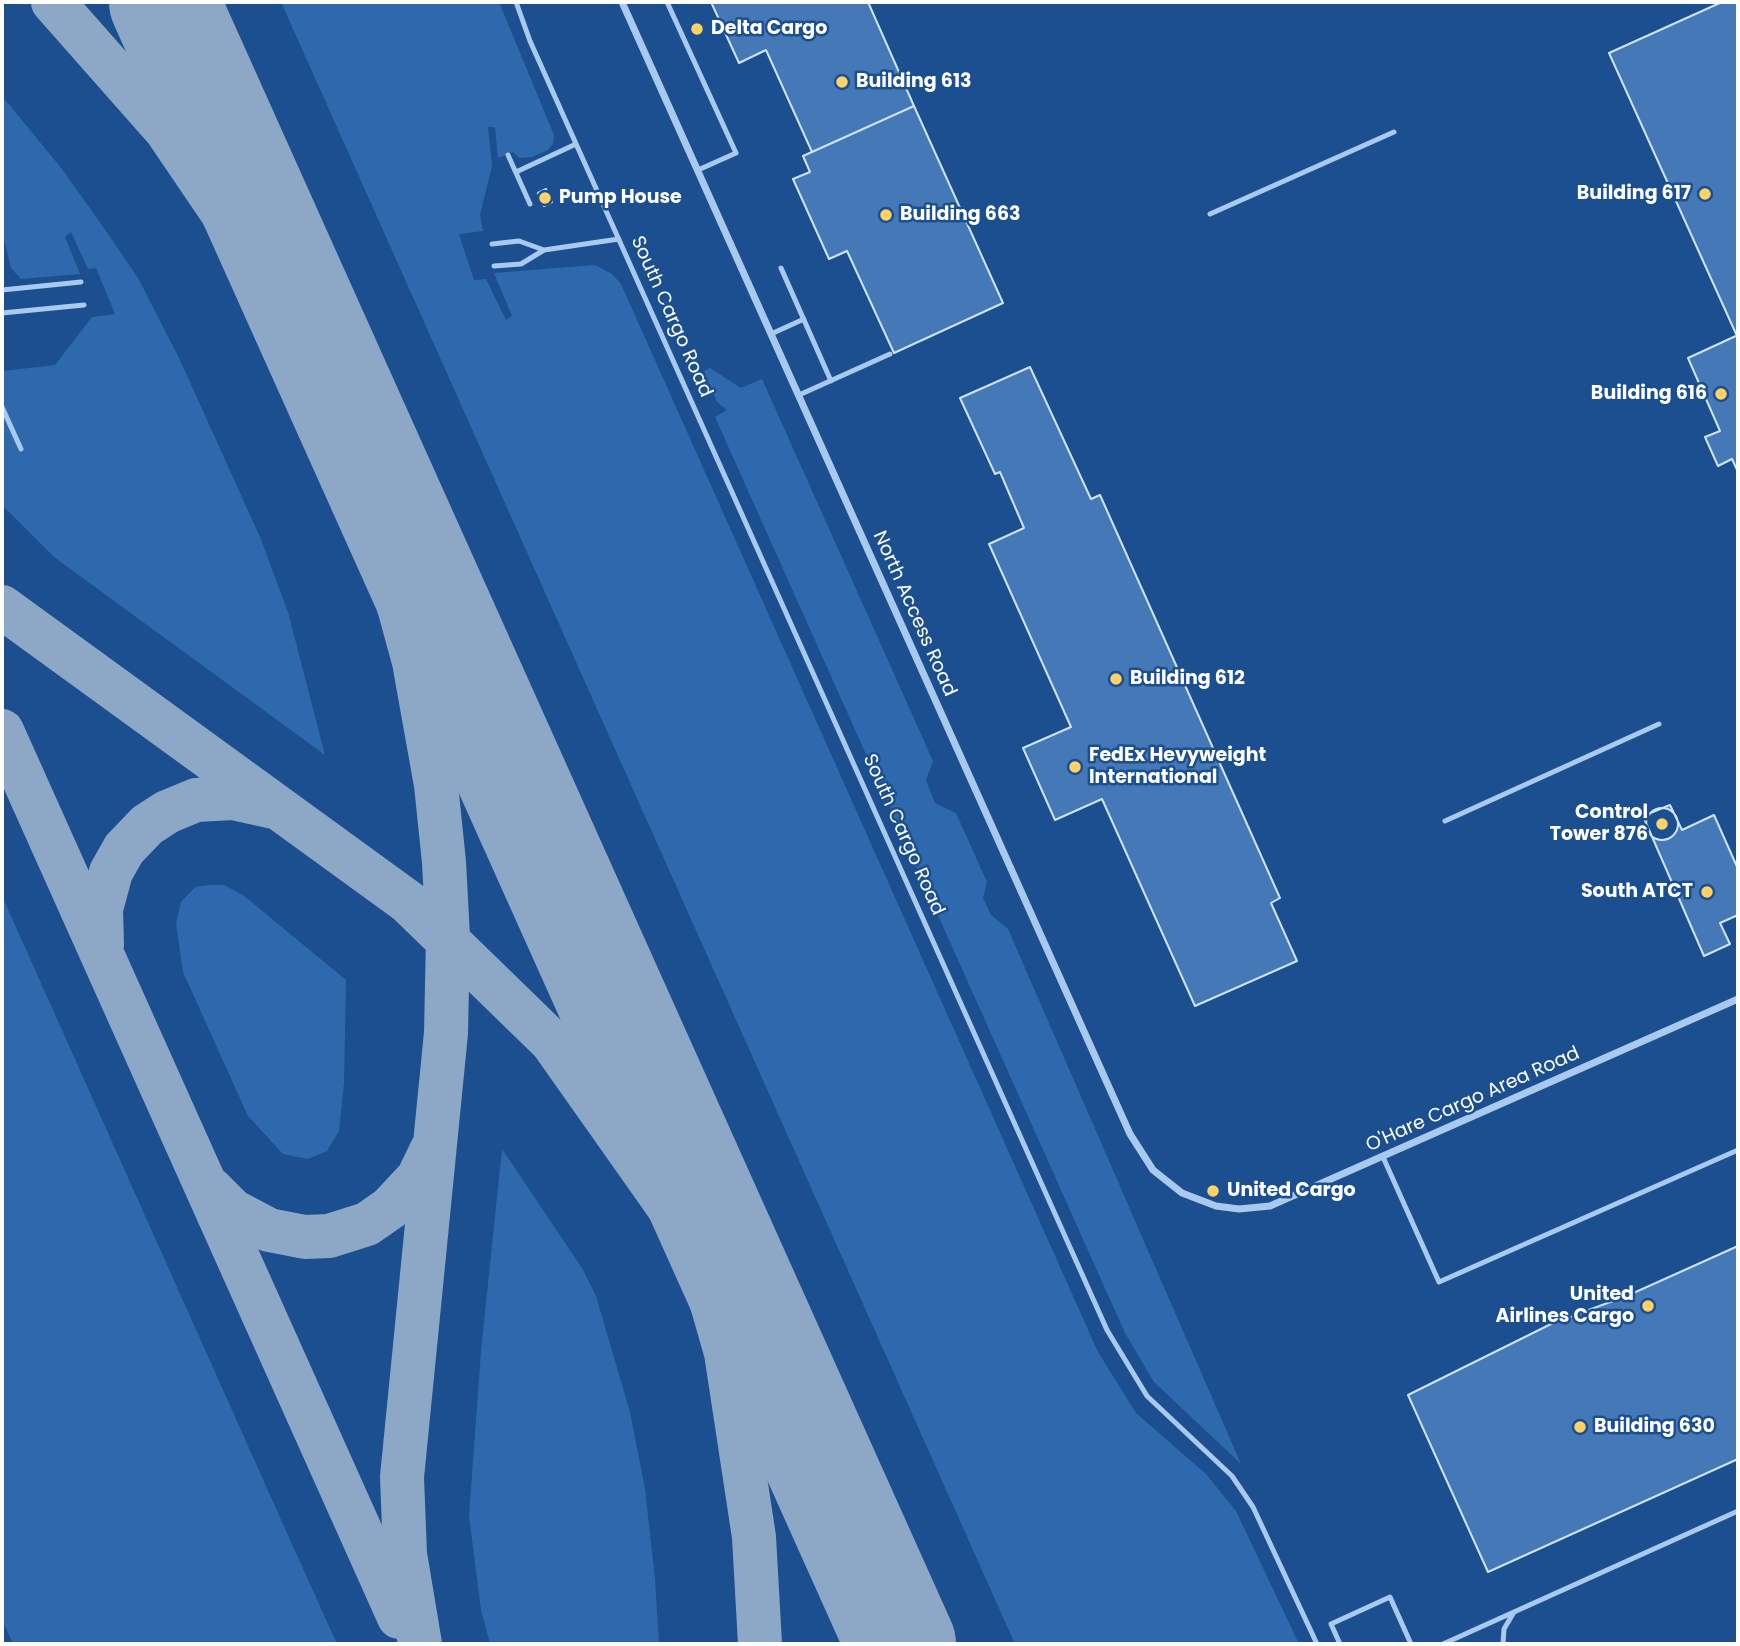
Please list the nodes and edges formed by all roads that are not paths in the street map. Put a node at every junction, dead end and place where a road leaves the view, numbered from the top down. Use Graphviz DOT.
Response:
graph roads {
  1 [pos="516,2"];
  2 [pos="622,2"];
  3 [pos="667,2"];
  4 [pos="1394,132"];
  5 [pos="576,144"];
  6 [pos="508,155"];
  7 [pos="698,170"];
  8 [pos="516,172"];
  9 [pos="530,204"];
  10 [pos="1210,214"];
  11 [pos="619,239"];
  12 [pos="492,244"];
  13 [pos="544,250"];
  14 [pos="494,266"];
  15 [pos="781,268"];
  16 [pos="81,282"];
  17 [pos="2,290"];
  18 [pos="84,306"];
  19 [pos="2,311"];
  20 [pos="804,319"];
  21 [pos="771,334"];
  22 [pos="890,354"];
  23 [pos="831,380"];
  24 [pos="799,396"];
  25 [pos="2,407"];
  26 [pos="4,419"];
  27 [pos="21,450"];
  28 [pos="1659,724"];
  29 [pos="1445,821"];
  30 [pos="1738,999"];
  31 [pos="1738,1150"];
  32 [pos="1383,1157"];
  33 [pos="1216,1206"];
  34 [pos="1738,1511"];
  35 [pos="1514,1612"];
  36 [pos="1317,1644"];
  37 [pos="1340,1644"];
  38 [pos="1410,1644"];
  39 [pos="1443,1644"];
  40 [pos="1503,1644"];
  1 -- 5 [label="lane, South Cargo Road"];
  2 -- 7 [label="street, North Access Road"];
  3 -- 7 [label="lane"];
  4 -- 10 [label="lane"];
  5 -- 8 [label="lane"];
  5 -- 11 [label="lane, South Cargo Road"];
  6 -- 8 [label="lane"];
  7 -- 21 [label="street, North Access Road"];
  8 -- 9 [label="lane"];
  11 -- 13 [label="lane"];
  11 -- 36 [label="lane, South Cargo Road"];
  12 -- 13 [label="lane"];
  13 -- 14 [label="lane"];
  15 -- 20 [label="lane"];
  16 -- 17 [label="lane"];
  18 -- 19 [label="lane"];
  20 -- 21 [label="lane"];
  20 -- 23 [label="lane"];
  21 -- 24 [label="street, North Access Road"];
  22 -- 23 [label="lane"];
  23 -- 24 [label="lane"];
  24 -- 33 [label="street, North Access Road"];
  25 -- 26 [label="lane"];
  26 -- 27 [label="lane"];
  28 -- 29 [label="lane"];
  30 -- 32 [label="street, O'Hare Cargo Area Road"];
  31 -- 32 [label="lane"];
  32 -- 33 [label="street, O'Hare Cargo Area Road"];
  34 -- 35 [label="lane"];
  35 -- 39 [label="lane"];
  35 -- 40 [label="lane"];
  37 -- 38 [label="lane"];
}
